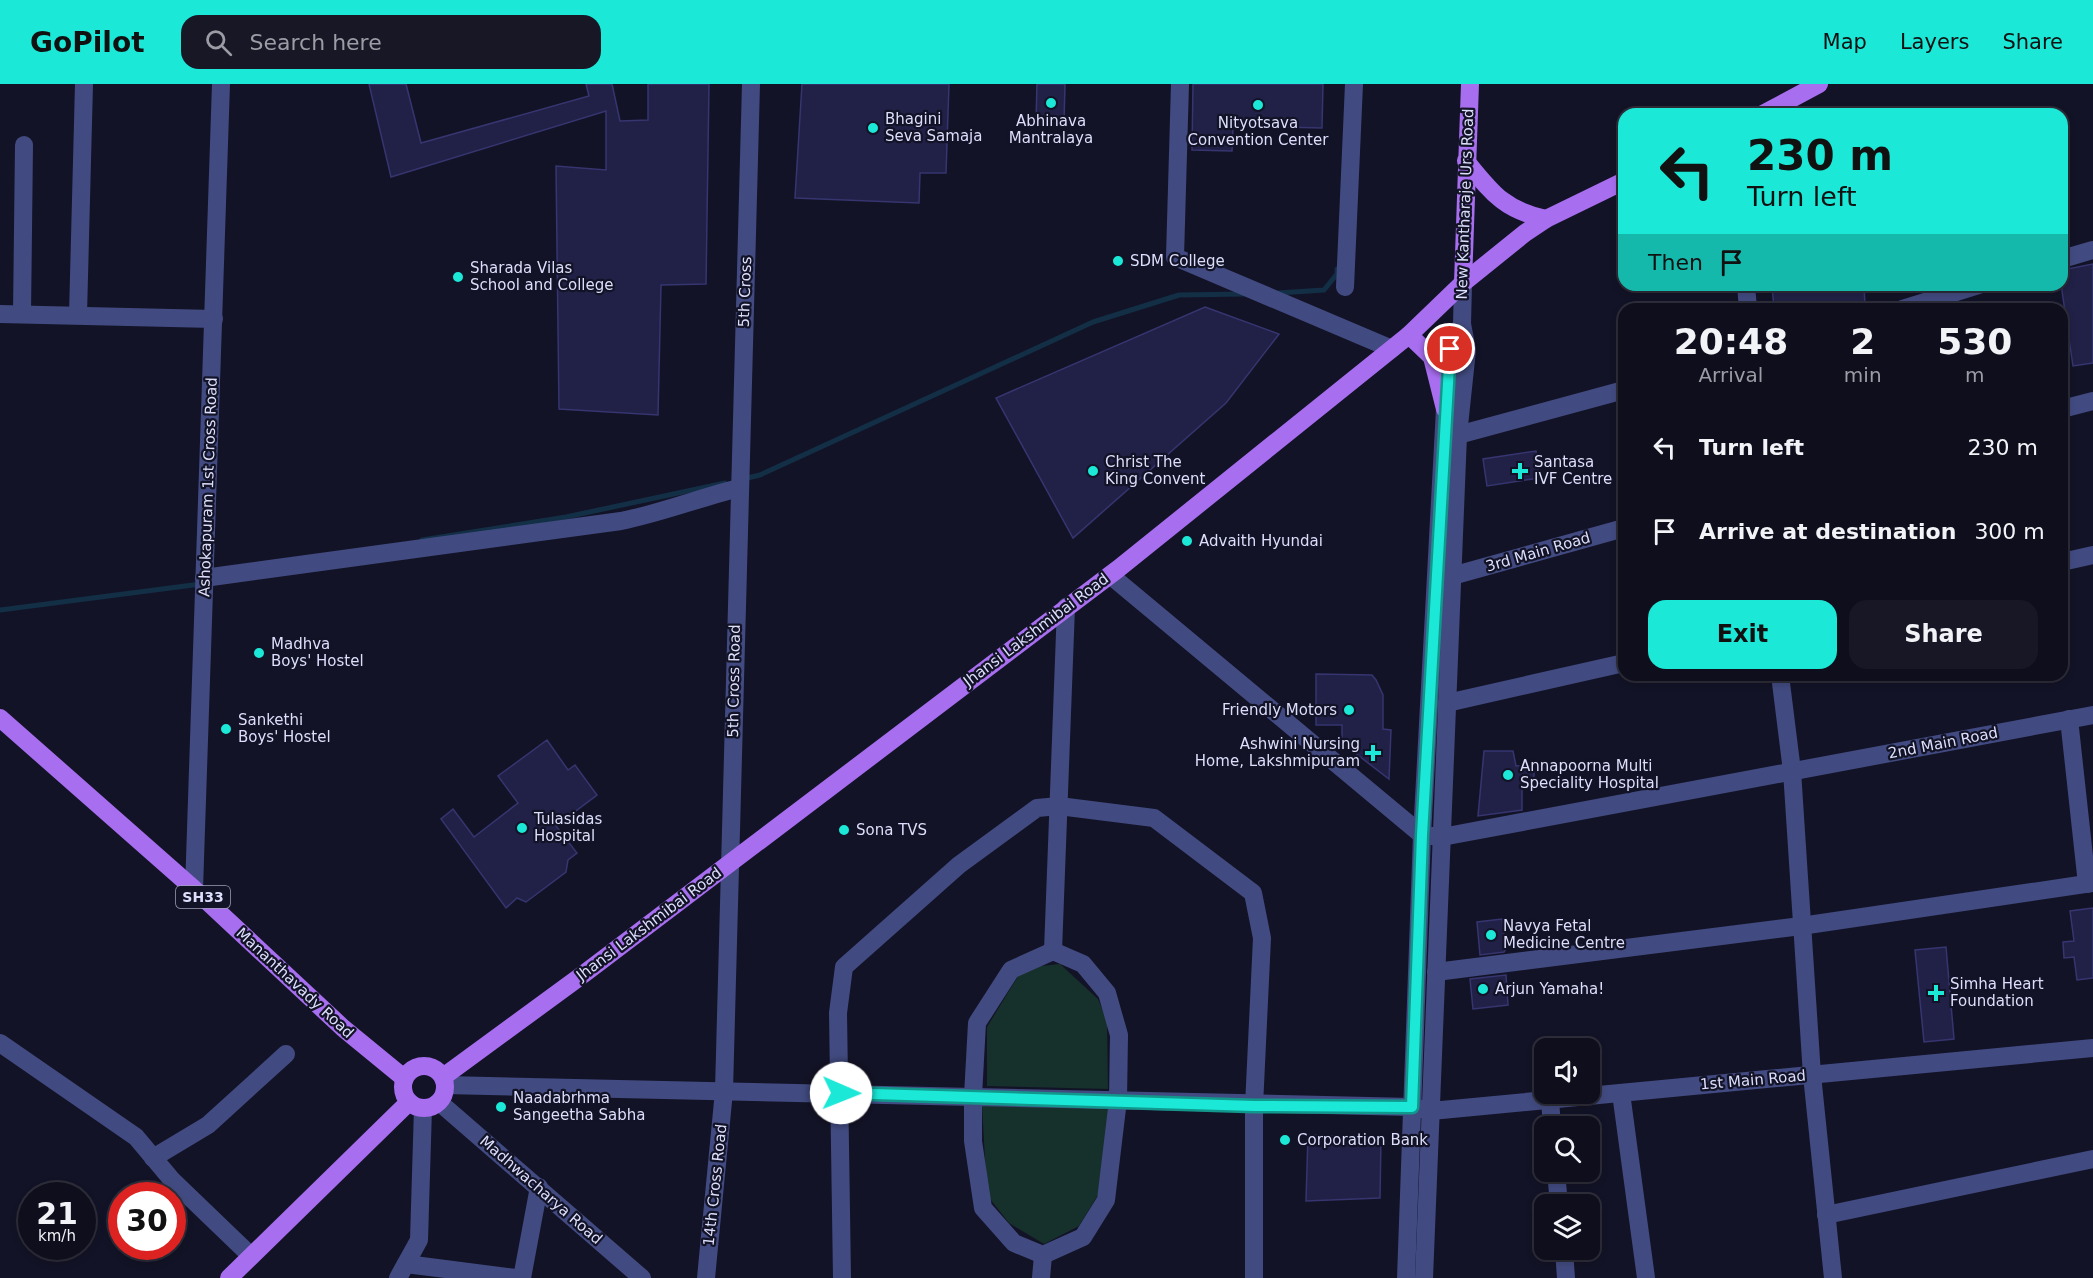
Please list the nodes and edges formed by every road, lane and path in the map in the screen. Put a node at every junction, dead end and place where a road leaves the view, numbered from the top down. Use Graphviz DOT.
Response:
graph roads {
  1 [pos="84,84"];
  2 [pos="221,84"];
  3 [pos="750,84"];
  4 [pos="1180,84"];
  5 [pos="1354,84"];
  6 [pos="1470,84"];
  7 [pos="1819,84"];
  8 [pos="1774,108"];
  9 [pos="24,145"];
  10 [pos="1466,161"];
  11 [pos="1618,184"];
  12 [pos="1546,219"];
  13 [pos="2093,250"];
  14 [pos="2068,257"];
  15 [pos="1463,283"];
  16 [pos="1345,287"];
  17 [pos="1960,291"];
  18 [pos="1921,303"];
  19 [pos="0,314"];
  20 [pos="22,314"];
  21 [pos="78,315"];
  22 [pos="214,319"];
  23 [pos="1462,324"];
  24 [pos="1409,335"];
  25 [pos="1392,349"];
  26 [pos="1618,392"];
  27 [pos="2093,401"];
  28 [pos="2068,407"];
  29 [pos="1445,409"];
  30 [pos="1458,435"];
  31 [pos="739,494"];
  32 [pos="1618,530"];
  33 [pos="2093,555"];
  34 [pos="2068,561"];
  35 [pos="205,572"];
  36 [pos="1110,575"];
  37 [pos="1452,576"];
  38 [pos="1066,607"];
  39 [pos="1618,664"];
  40 [pos="1781,681"];
  41 [pos="1448,703"];
  42 [pos="2093,715"];
  43 [pos="0,718"];
  44 [pos="2069,719"];
  45 [pos="1792,771"];
  46 [pos="1059,806"];
  47 [pos="1422,835"];
  48 [pos="1442,837"];
  49 [pos="730,862"];
  50 [pos="2090,883"];
  51 [pos="194,890"];
  52 [pos="1801,926"];
  53 [pos="1053,951"];
  54 [pos="1436,972"];
  55 [pos="0,1043"];
  56 [pos="2093,1048"];
  57 [pos="286,1054"];
  58 [pos="1812,1075"];
  59 [pos="404,1078"];
  60 [pos="444,1081"];
  61 [pos="724,1091"];
  62 [pos="841,1093"];
  63 [pos="1621,1093"];
  64 [pos="1600,1095"];
  65 [pos="973,1096"];
  66 [pos="1118,1100"];
  67 [pos="1534,1101"];
  68 [pos="423,1104"];
  69 [pos="1254,1106"];
  70 [pos="1412,1107"];
  71 [pos="1431,1111"];
  72 [pos="153,1158"];
  73 [pos="2093,1159"];
  74 [pos="539,1186"];
  75 [pos="1827,1215"];
  76 [pos="1042,1255"];
  77 [pos="251,1256"];
  78 [pos="1565,1260"];
  79 [pos="402,1271"];
  80 [pos="229,1278"];
  81 [pos="516,1278"];
  82 [pos="522,1278"];
  83 [pos="642,1278"];
  84 [pos="706,1278"];
  85 [pos="842,1278"];
  86 [pos="1041,1278"];
  87 [pos="1254,1278"];
  88 [pos="1406,1278"];
  89 [pos="1424,1278"];
  90 [pos="1566,1278"];
  91 [pos="1646,1278"];
  92 [pos="1833,1278"];
  1 -- 21 [label="street"];
  2 -- 22 [label="street, Ashokapuram 1st Cross Road"];
  3 -- 31 [label="street, 5th Cross"];
  4 -- 25 [label="street"];
  5 -- 16 [label="street"];
  6 -- 10 [label="main road, New Kantharaje Urs Road"];
  7 -- 8 [label="main road"];
  9 -- 20 [label="street"];
  10 -- 12 [label="main road"];
  10 -- 15 [label="main road, New Kantharaje Urs Road"];
  11 -- 12 [label="main road, Jhansi Lakshmibai Road"];
  12 -- 15 [label="main road, Jhansi Lakshmibai Road"];
  13 -- 14 [label="street"];
  15 -- 23 [label="street, New Kantharaje Urs Road"];
  15 -- 24 [label="main road, Jhansi Lakshmibai Road"];
  17 -- 18 [label="street"];
  19 -- 20 [label="street"];
  20 -- 21 [label="street"];
  21 -- 22 [label="street"];
  22 -- 35 [label="street, Ashokapuram 1st Cross Road"];
  23 -- 29 [label="street"];
  23 -- 30 [label="street"];
  24 -- 25 [label="main road, Jhansi Lakshmibai Road"];
  24 -- 29 [label="main road"];
  25 -- 36 [label="main road, Jhansi Lakshmibai Road"];
  26 -- 30 [label="street"];
  27 -- 28 [label="street"];
  29 -- 47 [label="street"];
  30 -- 37 [label="street"];
  31 -- 35 [label="street"];
  31 -- 49 [label="street, 5th Cross Road"];
  32 -- 37 [label="street, 3rd Main Road"];
  33 -- 34 [label="street"];
  35 -- 51 [label="street, Ashokapuram 1st Cross Road"];
  36 -- 38 [label="main road, Jhansi Lakshmibai Road"];
  36 -- 47 [label="street"];
  37 -- 41 [label="street"];
  38 -- 46 [label="street"];
  38 -- 49 [label="main road, Jhansi Lakshmibai Road"];
  39 -- 41 [label="street"];
  40 -- 45 [label="street"];
  41 -- 48 [label="street"];
  42 -- 44 [label="street, 2nd Main Road"];
  43 -- 51 [label="main road, Mananthavady Road / SH33"];
  44 -- 45 [label="street, 2nd Main Road"];
  44 -- 50 [label="street"];
  45 -- 48 [label="street, 2nd Main Road"];
  45 -- 52 [label="street"];
  46 -- 53 [label="street"];
  46 -- 62 [label="street"];
  46 -- 69 [label="street"];
  47 -- 48 [label="street, 2nd Main Road"];
  47 -- 70 [label="street"];
  48 -- 54 [label="street"];
  49 -- 60 [label="main road, Jhansi Lakshmibai Road"];
  49 -- 61 [label="street, 5th Cross Road"];
  50 -- 52 [label="street"];
  51 -- 59 [label="main road, Mananthavady Road / SH33"];
  52 -- 54 [label="street"];
  52 -- 58 [label="street"];
  53 -- 65 [label="street"];
  53 -- 66 [label="street"];
  54 -- 71 [label="street"];
  55 -- 72 [label="street"];
  56 -- 58 [label="street, 1st Main Road"];
  57 -- 72 [label="street"];
  58 -- 63 [label="street, 1st Main Road"];
  58 -- 75 [label="street"];
  59 -- 60 [label="main road"];
  59 -- 68 [label="main road"];
  60 -- 61 [label="street, 1st Main Road"];
  60 -- 68 [label="main road"];
  61 -- 62 [label="street, 1st Main Road"];
  61 -- 84 [label="street, 14th Cross Road"];
  62 -- 65 [label="street, 1st Main Road"];
  62 -- 85 [label="street"];
  63 -- 64 [label="street, 1st Main Road"];
  63 -- 91 [label="street"];
  65 -- 66 [label="street, 1st Main Road"];
  65 -- 76 [label="street"];
  66 -- 69 [label="street, 1st Main Road"];
  66 -- 76 [label="street"];
  67 -- 71 [label="street, 1st Main Road"];
  68 -- 74 [label="street, Madhwacharya Road"];
  68 -- 77 [label="main road"];
  68 -- 79 [label="street"];
  69 -- 70 [label="street, 1st Main Road"];
  69 -- 87 [label="street"];
  70 -- 71 [label="street, 1st Main Road"];
  70 -- 88 [label="street"];
  71 -- 89 [label="street"];
  72 -- 77 [label="street"];
  73 -- 75 [label="street"];
  74 -- 82 [label="street"];
  74 -- 83 [label="street, Madhwacharya Road"];
  75 -- 92 [label="street"];
  76 -- 86 [label="street"];
  77 -- 80 [label="main road"];
  78 -- 90 [label="street"];
  79 -- 81 [label="street"];
}
